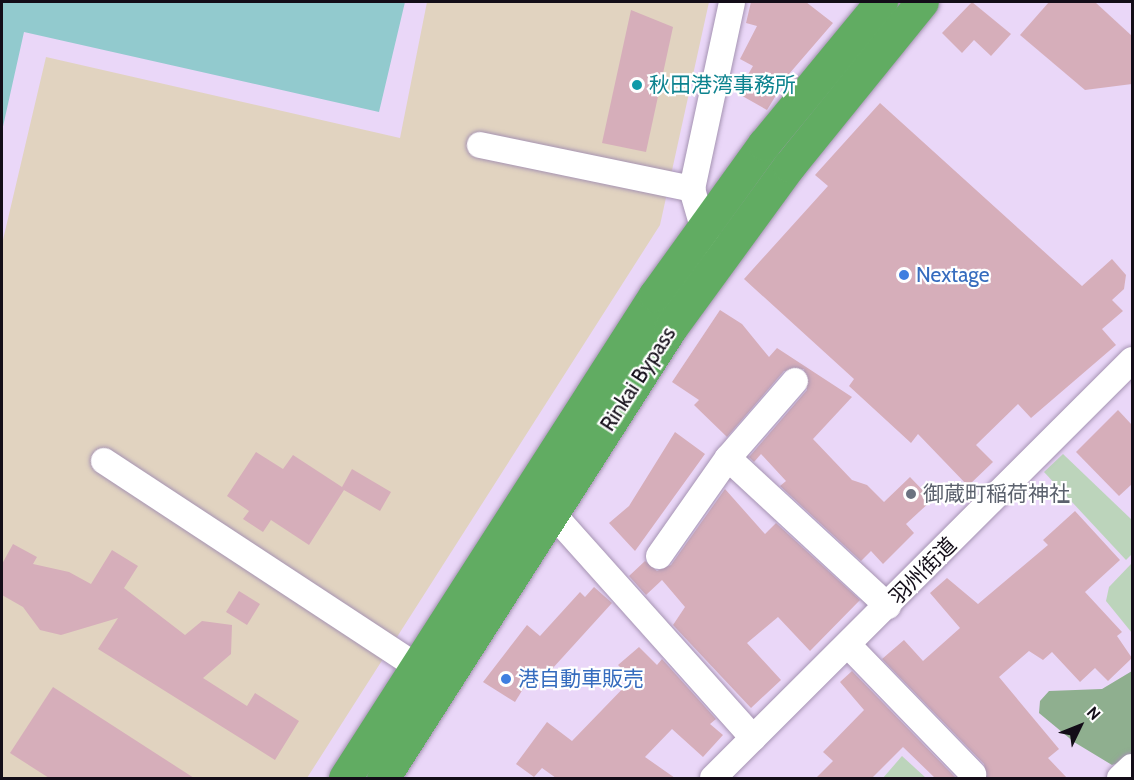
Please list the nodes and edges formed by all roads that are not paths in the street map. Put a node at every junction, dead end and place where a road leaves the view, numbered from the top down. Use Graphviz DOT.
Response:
graph roads {
  1 [pos="732,2"];
  2 [pos="881,2"];
  3 [pos="922,2"];
  4 [pos="480,145"];
  5 [pos="692,189"];
  6 [pos="702,232"];
  7 [pos="717,261"];
  8 [pos="1132,354"];
  9 [pos="1132,362"];
  10 [pos="795,381"];
  11 [pos="728,458"];
  12 [pos="105,461"];
  13 [pos="552,513"];
  14 [pos="659,556"];
  15 [pos="888,606"];
  16 [pos="848,645"];
  17 [pos="414,665"];
  18 [pos="753,738"];
  19 [pos="973,774"];
  20 [pos="345,778"];
  21 [pos="383,778"];
  22 [pos="712,778"];
  1 -- 5 [label="street"];
  2 -- 6 [label="highway, Rinkai Bypass"];
  3 -- 7 [label="highway, Rinkai Bypass"];
  4 -- 5 [label="street"];
  5 -- 6 [label="street"];
  6 -- 7 [label="street"];
  6 -- 17 [label="highway, Rinkai Bypass"];
  7 -- 13 [label="highway, Rinkai Bypass"];
  8 -- 9 [label="street"];
  9 -- 15 [label="street, 羽州街道"];
  10 -- 11 [label="street"];
  11 -- 14 [label="street"];
  11 -- 15 [label="street"];
  12 -- 17 [label="street"];
  13 -- 18 [label="street"];
  13 -- 21 [label="highway, Rinkai Bypass"];
  15 -- 16 [label="street, 羽州街道"];
  16 -- 18 [label="street, 羽州街道"];
  16 -- 19 [label="street"];
  17 -- 20 [label="highway, Rinkai Bypass"];
  18 -- 22 [label="street, 羽州街道"];
}
